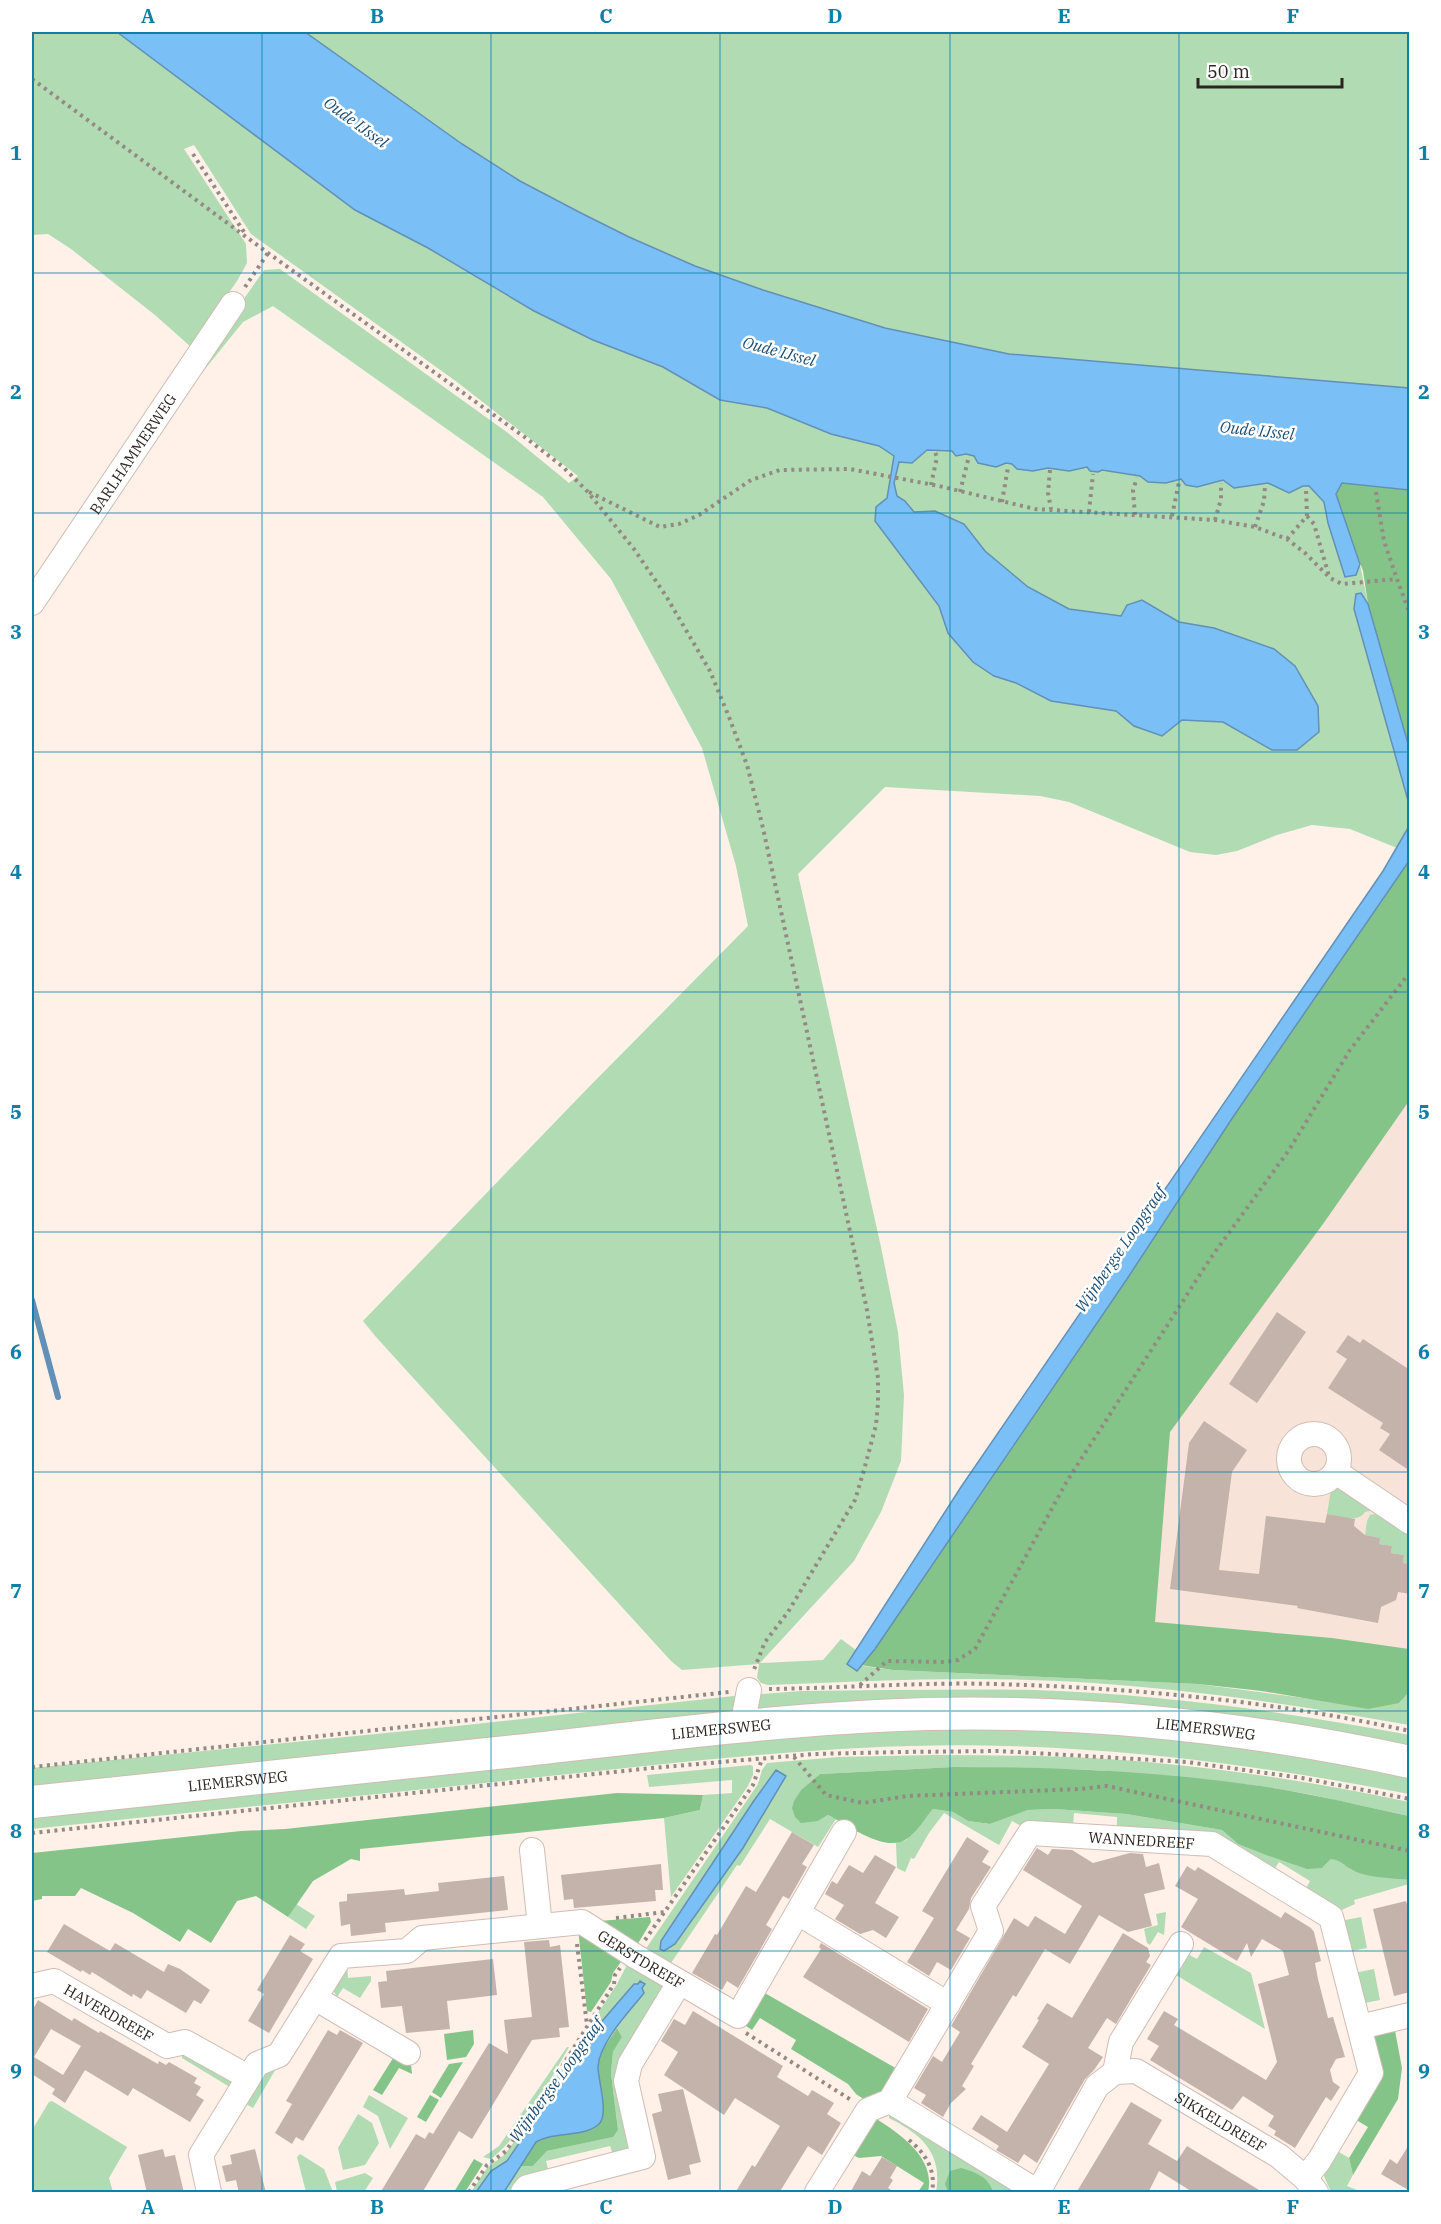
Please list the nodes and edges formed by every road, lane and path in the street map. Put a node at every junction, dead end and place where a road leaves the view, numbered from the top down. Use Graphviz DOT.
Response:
graph roads {
  1 [pos="32,79"];
  2 [pos="193,154"];
  3 [pos="248,238"];
  4 [pos="268,253"];
  5 [pos="233,304"];
  6 [pos="935,452"];
  7 [pos="968,460"];
  8 [pos="1008,467"];
  9 [pos="1050,470"];
  10 [pos="1093,474"];
  11 [pos="1137,478"];
  12 [pos="1179,482"];
  13 [pos="1221,483"];
  14 [pos="931,484"];
  15 [pos="1265,486"];
  16 [pos="1306,489"];
  17 [pos="587,491"];
  18 [pos="960,492"];
  19 [pos="1376,492"];
  20 [pos="1002,502"];
  21 [pos="1052,509"];
  22 [pos="1089,512"];
  23 [pos="1135,514"];
  24 [pos="1172,516"];
  25 [pos="1306,516"];
  26 [pos="1215,520"];
  27 [pos="1255,527"];
  28 [pos="1287,539"];
  29 [pos="1330,578"];
  30 [pos="1397,579"];
  31 [pos="32,603"];
  32 [pos="1410,614"];
  33 [pos="1410,972"];
  34 [pos="1336,1472"];
  35 [pos="1410,1522"];
  36 [pos="749,1690"];
  37 [pos="742,1727"];
  38 [pos="794,1756"];
  39 [pos="762,1759"];
  40 [pos="1410,1762"];
  41 [pos="32,1767"];
  42 [pos="1410,1799"];
  43 [pos="32,1802"];
  44 [pos="844,1832"];
  45 [pos="32,1833"];
  46 [pos="532,1850"];
  47 [pos="1410,1851"];
  48 [pos="665,1912"];
  49 [pos="798,1913"];
  50 [pos="579,1922"];
  51 [pos="540,1926"];
  52 [pos="1181,1944"];
  53 [pos="632,1954"];
  54 [pos="680,1983"];
  55 [pos="32,1986"];
  56 [pos="315,1998"];
  57 [pos="948,2004"];
  58 [pos="1410,2015"];
  59 [pos="738,2016"];
  60 [pos="587,2025"];
  61 [pos="1360,2027"];
  62 [pos="408,2053"];
  63 [pos="1115,2072"];
  64 [pos="248,2077"];
  65 [pos="890,2102"];
  66 [pos="868,2110"];
  67 [pos="903,2134"];
  68 [pos="1311,2185"];
  69 [pos="1038,2192"];
  70 [pos="209,2193"];
  71 [pos="469,2193"];
  72 [pos="523,2193"];
  73 [pos="817,2193"];
  74 [pos="932,2193"];
  1 -- 3 [label="path"];
  2 -- 3 [label="path"];
  3 -- 4 [label="path"];
  4 -- 5 [label="path"];
  4 -- 17 [label="path"];
  5 -- 31 [label="street, BARLHAMMERWEG"];
  6 -- 14 [label="path"];
  7 -- 18 [label="path"];
  8 -- 20 [label="path"];
  9 -- 21 [label="path"];
  10 -- 22 [label="path"];
  11 -- 23 [label="path"];
  12 -- 24 [label="path"];
  13 -- 26 [label="path"];
  14 -- 17 [label="path"];
  14 -- 18 [label="path"];
  15 -- 27 [label="path"];
  16 -- 25 [label="path"];
  17 -- 36 [label="path"];
  18 -- 20 [label="path"];
  19 -- 30 [label="path"];
  20 -- 21 [label="path"];
  21 -- 22 [label="path"];
  22 -- 23 [label="path"];
  23 -- 24 [label="path"];
  24 -- 26 [label="path"];
  25 -- 28 [label="path"];
  25 -- 29 [label="path"];
  26 -- 27 [label="path"];
  27 -- 28 [label="path"];
  28 -- 29 [label="path"];
  29 -- 30 [label="path"];
  30 -- 32 [label="path"];
  33 -- 36 [label="path"];
  34 -- 35 [label="street"];
  36 -- 37 [label="street"];
  36 -- 41 [label="path"];
  37 -- 40 [label="main road, LIEMERSWEG"];
  37 -- 43 [label="main road, LIEMERSWEG"];
  38 -- 39 [label="path"];
  38 -- 42 [label="path"];
  38 -- 47 [label="path"];
  39 -- 45 [label="path"];
  39 -- 48 [label="path"];
  44 -- 49 [label="street"];
  46 -- 51 [label="street"];
  48 -- 50 [label="path"];
  48 -- 53 [label="path"];
  49 -- 57 [label="street"];
  49 -- 59 [label="street"];
  50 -- 51 [label="street"];
  50 -- 53 [label="street, GERSTDREEF"];
  50 -- 60 [label="path"];
  51 -- 56 [label="street"];
  52 -- 63 [label="street"];
  53 -- 54 [label="street, GERSTDREEF"];
  53 -- 60 [label="path"];
  54 -- 59 [label="street, GERSTDREEF"];
  54 -- 72 [label="street"];
  55 -- 64 [label="street, HAVERDREEF"];
  56 -- 62 [label="street"];
  56 -- 64 [label="street"];
  57 -- 61 [label="street, WANNEDREEF"];
  57 -- 65 [label="street, WANNEDREEF"];
  58 -- 61 [label="street"];
  59 -- 66 [label="path"];
  60 -- 71 [label="path"];
  61 -- 68 [label="street, WANNEDREEF"];
  63 -- 68 [label="street, SIKKELDREEF"];
  63 -- 69 [label="street"];
  64 -- 70 [label="street"];
  65 -- 66 [label="street"];
  65 -- 69 [label="street"];
  66 -- 73 [label="street"];
  67 -- 74 [label="path"];
}
